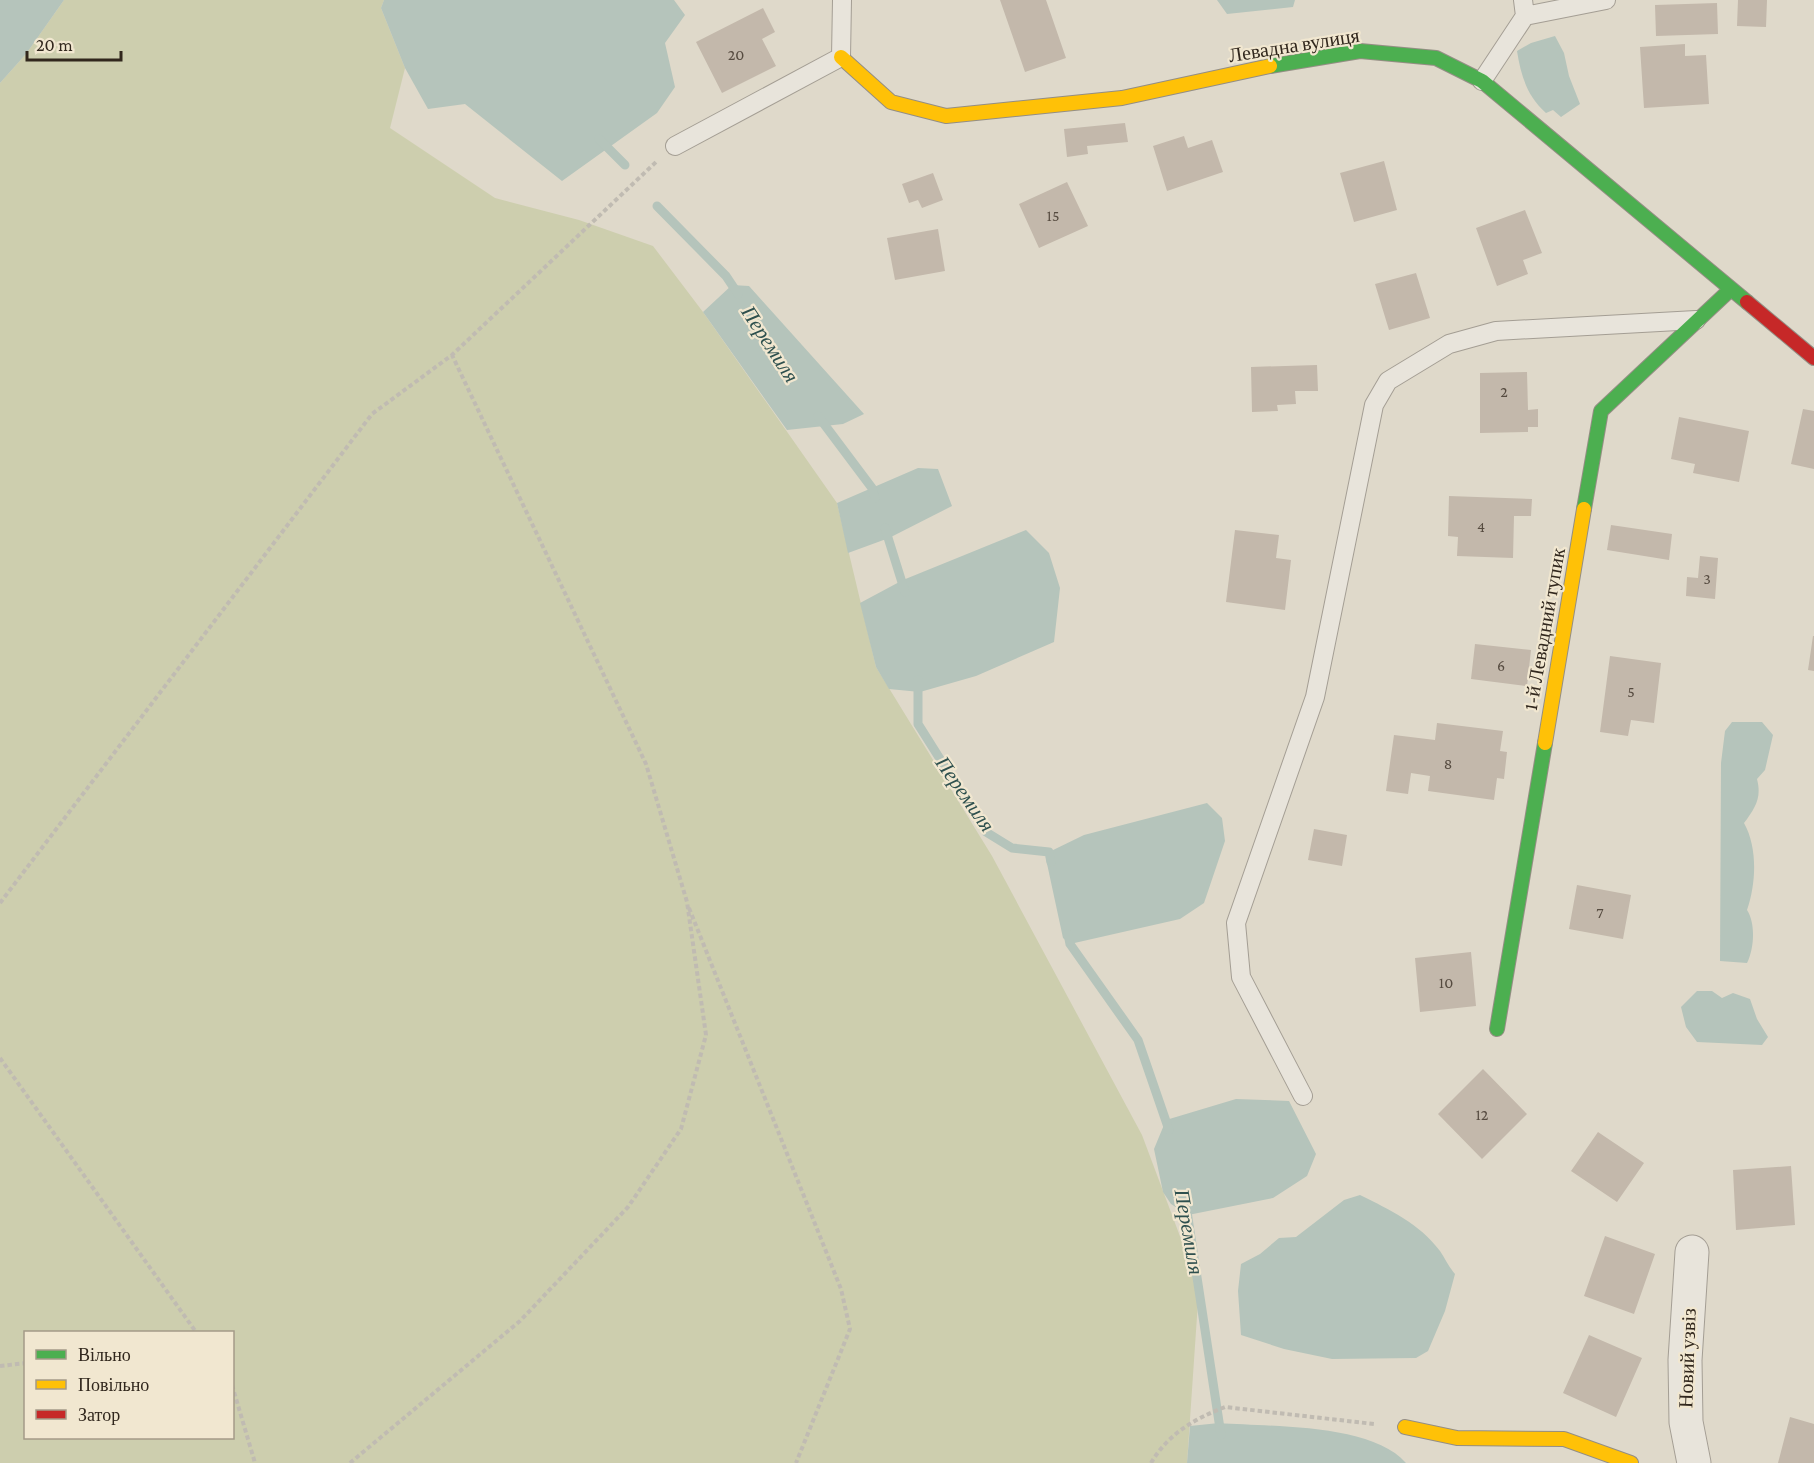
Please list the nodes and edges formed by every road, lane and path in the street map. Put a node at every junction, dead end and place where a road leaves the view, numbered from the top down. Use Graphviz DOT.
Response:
graph roads {
  1 [pos="842,0"];
  2 [pos="1606,0"];
  3 [pos="1524,8"];
  4 [pos="841,57"];
  5 [pos="1482,81"];
  6 [pos="675,146"];
  7 [pos="1731,289"];
  8 [pos="1698,320"];
  9 [pos="452,355"];
  10 [pos="1814,358"];
  11 [pos="687,902"];
  12 [pos="0,903"];
  13 [pos="1497,1029"];
  14 [pos="0,1058"];
  15 [pos="1303,1095"];
  16 [pos="1692,1252"];
  17 [pos="195,1331"];
  18 [pos="24,1363"];
  19 [pos="0,1366"];
  20 [pos="234,1391"];
  21 [pos="1405,1427"];
  22 [pos="255,1463"];
  23 [pos="350,1463"];
  24 [pos="796,1463"];
  25 [pos="1151,1463"];
  26 [pos="1631,1463"];
  27 [pos="1694,1463"];
  1 -- 4 [label="lane"];
  2 -- 3 [label="lane"];
  3 -- 5 [label="lane"];
  4 -- 5 [label="street, Левадна вулиця"];
  4 -- 6 [label="lane"];
  5 -- 7 [label="street, Левадна вулиця"];
  6 -- 9 [label="path"];
  7 -- 8 [label="street, 1-й Левадний тупик"];
  7 -- 10 [label="street, Левадна вулиця"];
  8 -- 13 [label="street, 1-й Левадний тупик"];
  8 -- 15 [label="lane"];
  9 -- 11 [label="path"];
  9 -- 12 [label="path"];
  11 -- 23 [label="path"];
  11 -- 24 [label="path"];
  14 -- 17 [label="path"];
  16 -- 27 [label="street, Новий узвіз"];
  18 -- 19 [label="path"];
  20 -- 22 [label="path"];
  21 -- 25 [label="path"];
  21 -- 26 [label="street"];
}
